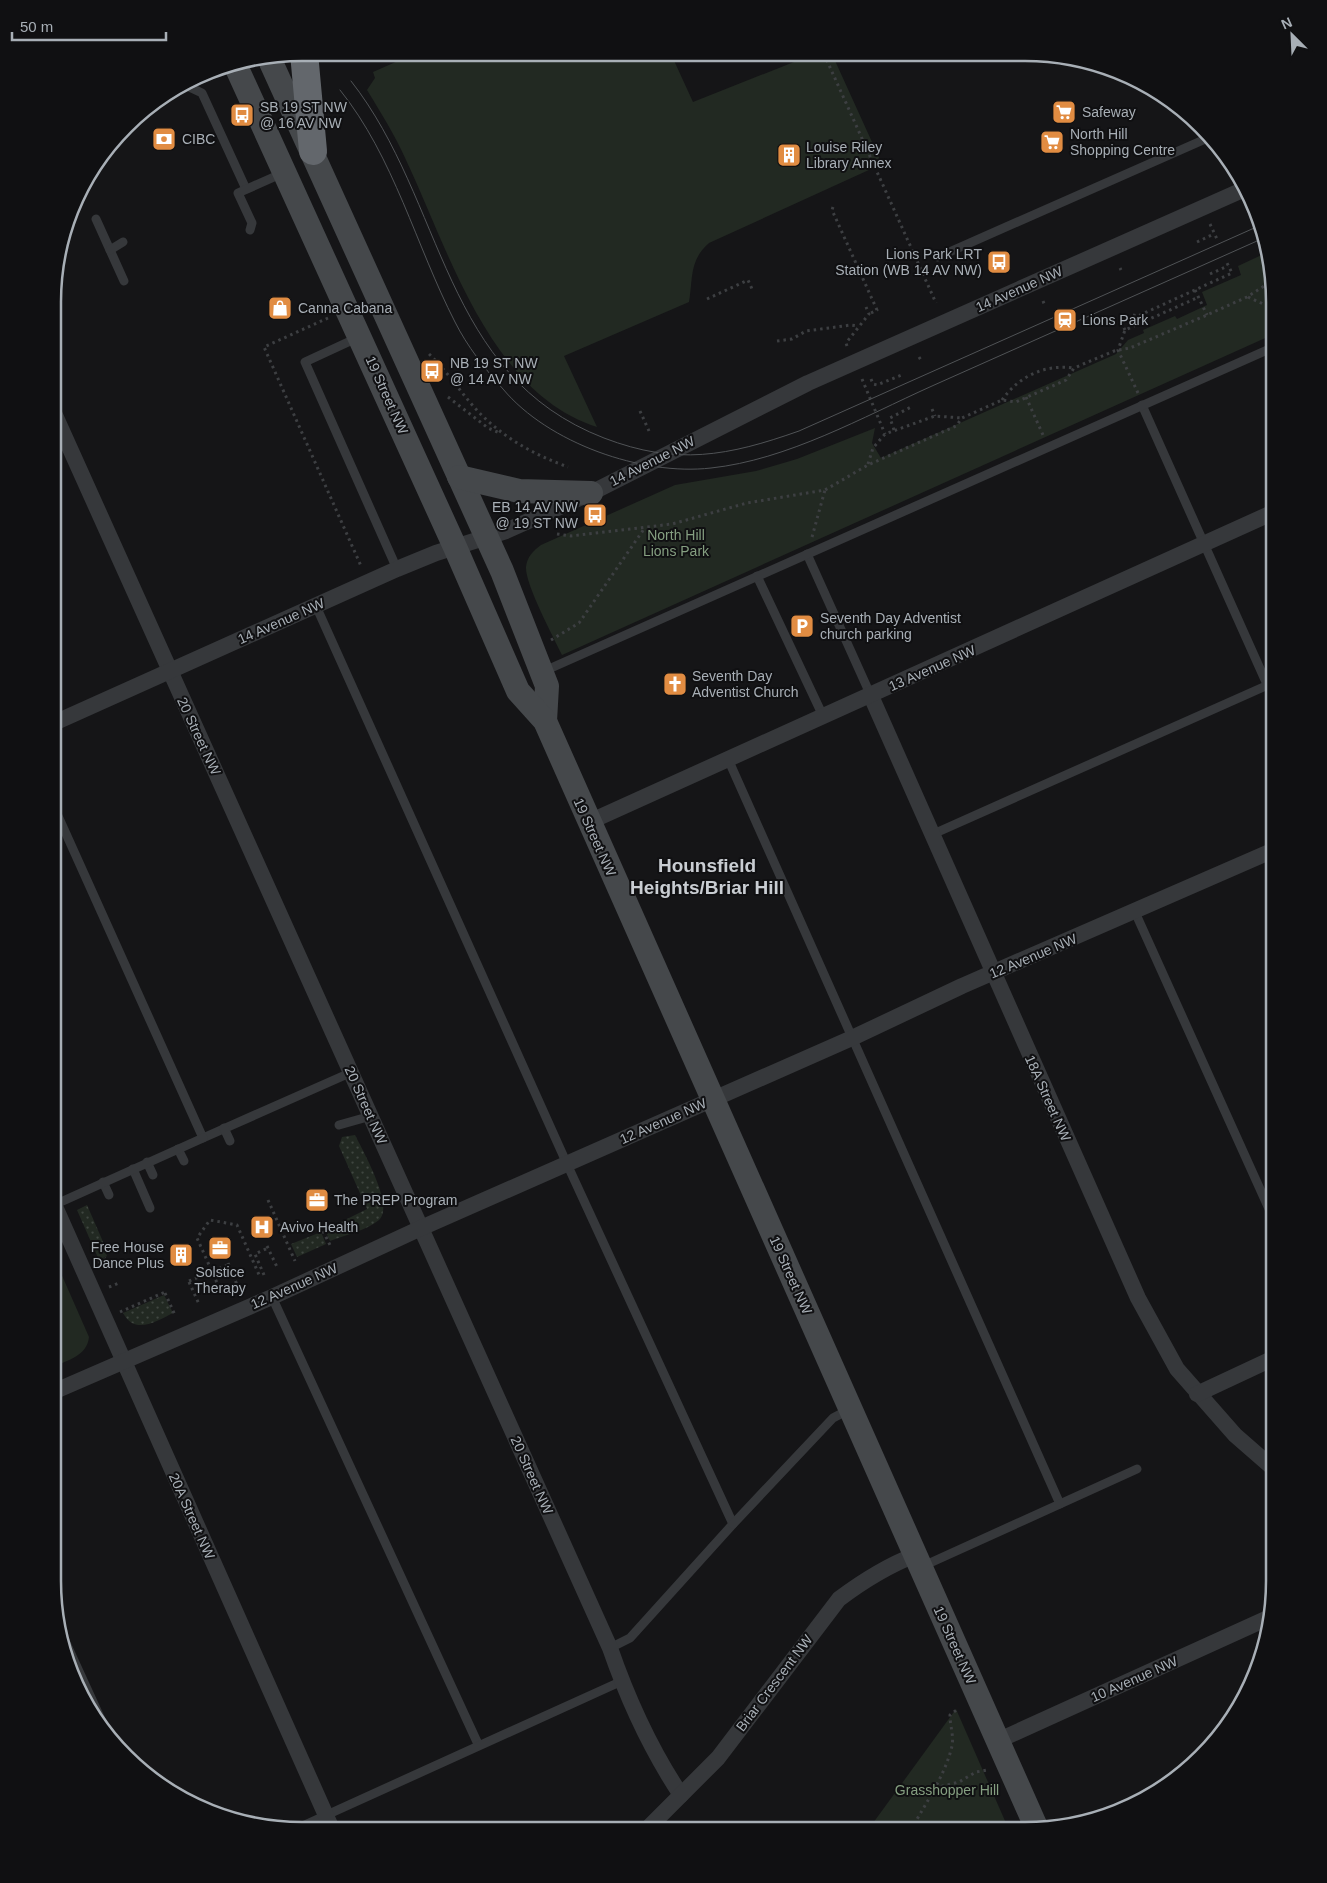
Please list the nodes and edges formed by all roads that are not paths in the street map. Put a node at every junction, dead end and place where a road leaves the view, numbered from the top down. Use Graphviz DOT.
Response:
graph roads {
  1 [pos="305,61"];
  2 [pos="271,63"];
  3 [pos="238,70"];
  4 [pos="192,88"];
  5 [pos="1203,140"];
  6 [pos="313,151"];
  7 [pos="286,172"];
  8 [pos="242,191"];
  9 [pos="1238,191"];
  10 [pos="96,219"];
  11 [pos="250,230"];
  12 [pos="123,242"];
  13 [pos="110,250"];
  14 [pos="938,257"];
  15 [pos="124,281"];
  16 [pos="360,337"];
  17 [pos="1266,351"];
  18 [pos="1142,405"];
  19 [pos="61,429"];
  20 [pos="459,477"];
  21 [pos="590,494"];
  22 [pos="1266,516"];
  23 [pos="487,537"];
  24 [pos="1205,544"];
  25 [pos="456,547"];
  26 [pos="807,554"];
  27 [pos="397,569"];
  28 [pos="757,576"];
  29 [pos="316,606"];
  30 [pos="169,672"];
  31 [pos="542,672"];
  32 [pos="1266,681"];
  33 [pos="1266,686"];
  34 [pos="871,696"];
  35 [pos="823,716"];
  36 [pos="61,720"];
  37 [pos="545,721"];
  38 [pos="728,759"];
  39 [pos="61,822"];
  40 [pos="589,822"];
  41 [pos="931,835"];
  42 [pos="1266,854"];
  43 [pos="1135,912"];
  44 [pos="993,972"];
  45 [pos="852,1038"];
  46 [pos="352,1072"];
  47 [pos="713,1099"];
  48 [pos="371,1116"];
  49 [pos="339,1125"];
  50 [pos="224,1128"];
  51 [pos="203,1138"];
  52 [pos="230,1140"];
  53 [pos="178,1149"];
  54 [pos="184,1161"];
  55 [pos="147,1162"];
  56 [pos="567,1164"];
  57 [pos="132,1169"];
  58 [pos="153,1175"];
  59 [pos="104,1182"];
  60 [pos="109,1195"];
  61 [pos="61,1200"];
  62 [pos="1266,1202"];
  63 [pos="150,1208"];
  64 [pos="61,1219"];
  65 [pos="421,1228"];
  66 [pos="272,1297"];
  67 [pos="123,1361"];
  68 [pos="1266,1362"];
  69 [pos="61,1388"];
  70 [pos="1197,1394"];
  71 [pos="850,1409"];
  72 [pos="1266,1462"];
  73 [pos="1137,1469"];
  74 [pos="1060,1504"];
  75 [pos="734,1524"];
  76 [pos="918,1561"];
  77 [pos="1262,1620"];
  78 [pos="610,1648"];
  79 [pos="80,1673"];
  80 [pos="622,1681"];
  81 [pos="88,1691"];
  82 [pos="997,1741"];
  83 [pos="478,1744"];
  84 [pos="682,1795"];
  85 [pos="329,1822"];
  86 [pos="655,1822"];
  87 [pos="1033,1822"];
  1 -- 6 [label="highway"];
  2 -- 6 [label="street, 19 Street NW"];
  3 -- 7 [label="street, 19 Street NW"];
  4 -- 8 [label="lane"];
  5 -- 14 [label="lane"];
  6 -- 20 [label="street, 19 Street NW"];
  7 -- 8 [label="lane"];
  7 -- 16 [label="street, 19 Street NW"];
  8 -- 11 [label="lane"];
  9 -- 21 [label="street, 14 Avenue NW"];
  10 -- 13 [label="lane"];
  12 -- 13 [label="lane"];
  13 -- 15 [label="lane"];
  16 -- 25 [label="street, 19 Street NW"];
  16 -- 27 [label="lane"];
  17 -- 18 [label="lane"];
  18 -- 24 [label="lane"];
  18 -- 26 [label="lane"];
  19 -- 30 [label="street, 20 Street NW"];
  20 -- 21 [label="street"];
  20 -- 23 [label="street, 19 Street NW"];
  21 -- 23 [label="street, 14 Avenue NW"];
  22 -- 24 [label="street, 13 Avenue NW"];
  23 -- 25 [label="street, 14 Avenue NW"];
  23 -- 31 [label="street, 19 Street NW"];
  24 -- 32 [label="lane"];
  24 -- 34 [label="street, 13 Avenue NW"];
  25 -- 27 [label="street, 14 Avenue NW"];
  25 -- 37 [label="street, 19 Street NW"];
  26 -- 28 [label="lane"];
  26 -- 34 [label="lane"];
  27 -- 29 [label="street, 14 Avenue NW"];
  28 -- 31 [label="lane"];
  28 -- 35 [label="lane"];
  29 -- 30 [label="street, 14 Avenue NW"];
  29 -- 56 [label="lane"];
  30 -- 36 [label="street, 14 Avenue NW"];
  30 -- 46 [label="street, 20 Street NW"];
  31 -- 37 [label="street, 19 Street NW"];
  33 -- 41 [label="lane"];
  34 -- 35 [label="street, 13 Avenue NW"];
  34 -- 41 [label="street, 18A Street NW"];
  35 -- 38 [label="street, 13 Avenue NW"];
  37 -- 40 [label="street, 19 Street NW"];
  38 -- 40 [label="street, 13 Avenue NW"];
  38 -- 45 [label="lane"];
  39 -- 51 [label="lane"];
  40 -- 47 [label="street, 19 Street NW"];
  41 -- 44 [label="street, 18A Street NW"];
  42 -- 43 [label="street, 12 Avenue NW"];
  43 -- 44 [label="street, 12 Avenue NW"];
  43 -- 62 [label="lane"];
  44 -- 45 [label="street, 12 Avenue NW"];
  44 -- 70 [label="street, 18A Street NW"];
  45 -- 47 [label="street, 12 Avenue NW"];
  45 -- 74 [label="lane"];
  46 -- 48 [label="street, 20 Street NW"];
  46 -- 50 [label="lane"];
  47 -- 56 [label="street, 12 Avenue NW"];
  47 -- 71 [label="street, 19 Street NW"];
  48 -- 49 [label="lane"];
  48 -- 65 [label="street, 20 Street NW"];
  50 -- 51 [label="lane"];
  50 -- 52 [label="lane"];
  51 -- 53 [label="lane"];
  53 -- 54 [label="lane"];
  53 -- 55 [label="lane"];
  55 -- 57 [label="lane"];
  55 -- 58 [label="lane"];
  56 -- 65 [label="street, 12 Avenue NW"];
  56 -- 75 [label="lane"];
  57 -- 59 [label="lane"];
  57 -- 63 [label="lane"];
  59 -- 60 [label="lane"];
  59 -- 61 [label="lane"];
  64 -- 67 [label="street, 20A Street NW"];
  65 -- 66 [label="street, 12 Avenue NW"];
  65 -- 78 [label="street, 20 Street NW"];
  66 -- 67 [label="street, 12 Avenue NW"];
  66 -- 83 [label="lane"];
  67 -- 69 [label="street, 12 Avenue NW"];
  67 -- 85 [label="street, 20A Street NW"];
  68 -- 70 [label="street"];
  70 -- 72 [label="street, 18A Street NW"];
  71 -- 75 [label="lane"];
  71 -- 76 [label="street, 19 Street NW"];
  73 -- 74 [label="lane"];
  74 -- 76 [label="lane"];
  75 -- 78 [label="lane"];
  76 -- 82 [label="street, 19 Street NW"];
  76 -- 84 [label="street, Briar Crescent NW"];
  77 -- 82 [label="street, 10 Avenue NW"];
  78 -- 80 [label="street, 20 Street NW"];
  79 -- 81 [label="lane"];
  80 -- 83 [label="lane"];
  80 -- 84 [label="street, 20 Street NW"];
  82 -- 87 [label="street, 19 Street NW"];
  83 -- 85 [label="lane"];
  84 -- 86 [label="street, Briar Crescent NW"];
}
